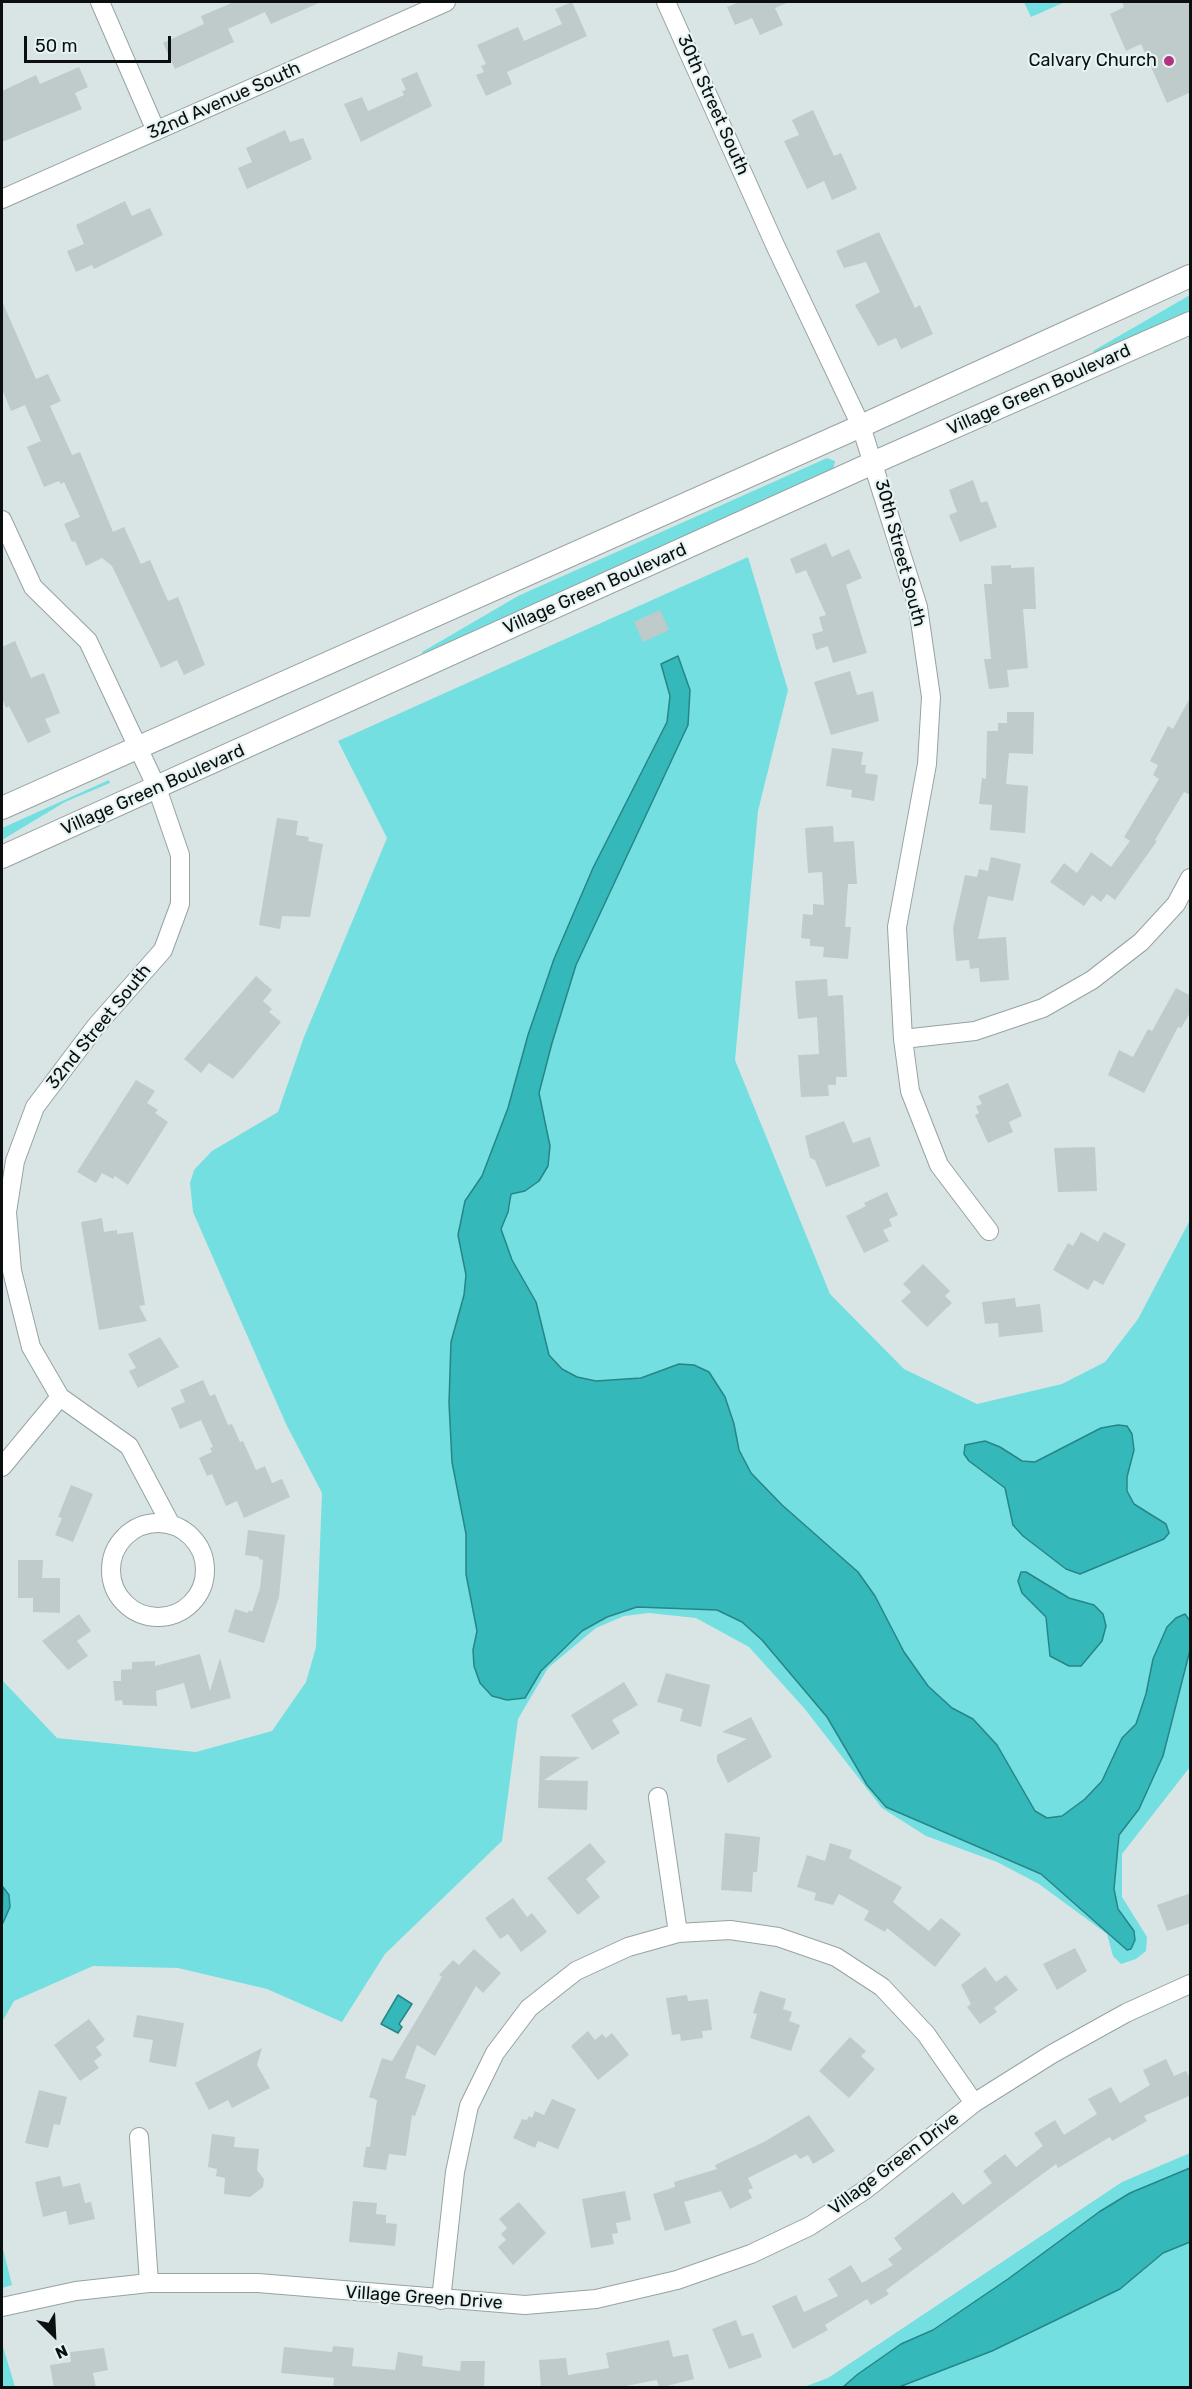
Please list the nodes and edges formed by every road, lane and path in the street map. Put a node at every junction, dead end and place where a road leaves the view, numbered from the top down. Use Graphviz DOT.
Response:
graph roads {
  1 [pos="100,2"];
  2 [pos="446,2"];
  3 [pos="666,2"];
  4 [pos="156,131"];
  5 [pos="2,200"];
  6 [pos="1191,276"];
  7 [pos="1191,323"];
  8 [pos="861,426"];
  9 [pos="874,462"];
  10 [pos="2,520"];
  11 [pos="138,746"];
  12 [pos="157,788"];
  13 [pos="2,808"];
  14 [pos="2,857"];
  15 [pos="1191,878"];
  16 [pos="903,1039"];
  17 [pos="989,1230"];
  18 [pos="60,1397"];
  19 [pos="2,1467"];
  20 [pos="171,1525"];
  21 [pos="658,1797"];
  22 [pos="678,1933"];
  23 [pos="1191,1984"];
  24 [pos="974,2103"];
  25 [pos="139,2137"];
  26 [pos="149,2283"];
  27 [pos="441,2300"];
  28 [pos="2,2307"];
  1 -- 4 [label="street"];
  2 -- 4 [label="street, 32nd Avenue South"];
  3 -- 8 [label="street, 30th Street South"];
  4 -- 5 [label="street, 32nd Avenue South"];
  6 -- 8 [label="street"];
  7 -- 9 [label="street, Village Green Boulevard"];
  8 -- 9 [label="street, 30th Street South"];
  8 -- 11 [label="street"];
  9 -- 12 [label="street, Village Green Boulevard"];
  9 -- 16 [label="street, 30th Street South"];
  10 -- 11 [label="street, 32nd Street South"];
  11 -- 12 [label="street, 32nd Street South"];
  11 -- 13 [label="street"];
  12 -- 14 [label="street, Village Green Boulevard"];
  12 -- 18 [label="street, 32nd Street South"];
  15 -- 16 [label="street"];
  16 -- 17 [label="street, 30th Street South"];
  18 -- 19 [label="street"];
  18 -- 20 [label="street, 32nd Street South"];
  20 -- 20 [label="street, 32nd Street South"];
  21 -- 22 [label="street"];
  22 -- 24 [label="street"];
  22 -- 27 [label="street"];
  23 -- 24 [label="street, Village Green Drive"];
  24 -- 27 [label="street, Village Green Drive"];
  25 -- 26 [label="street"];
  26 -- 27 [label="street, Village Green Drive"];
  26 -- 28 [label="street, Village Green Drive"];
}
